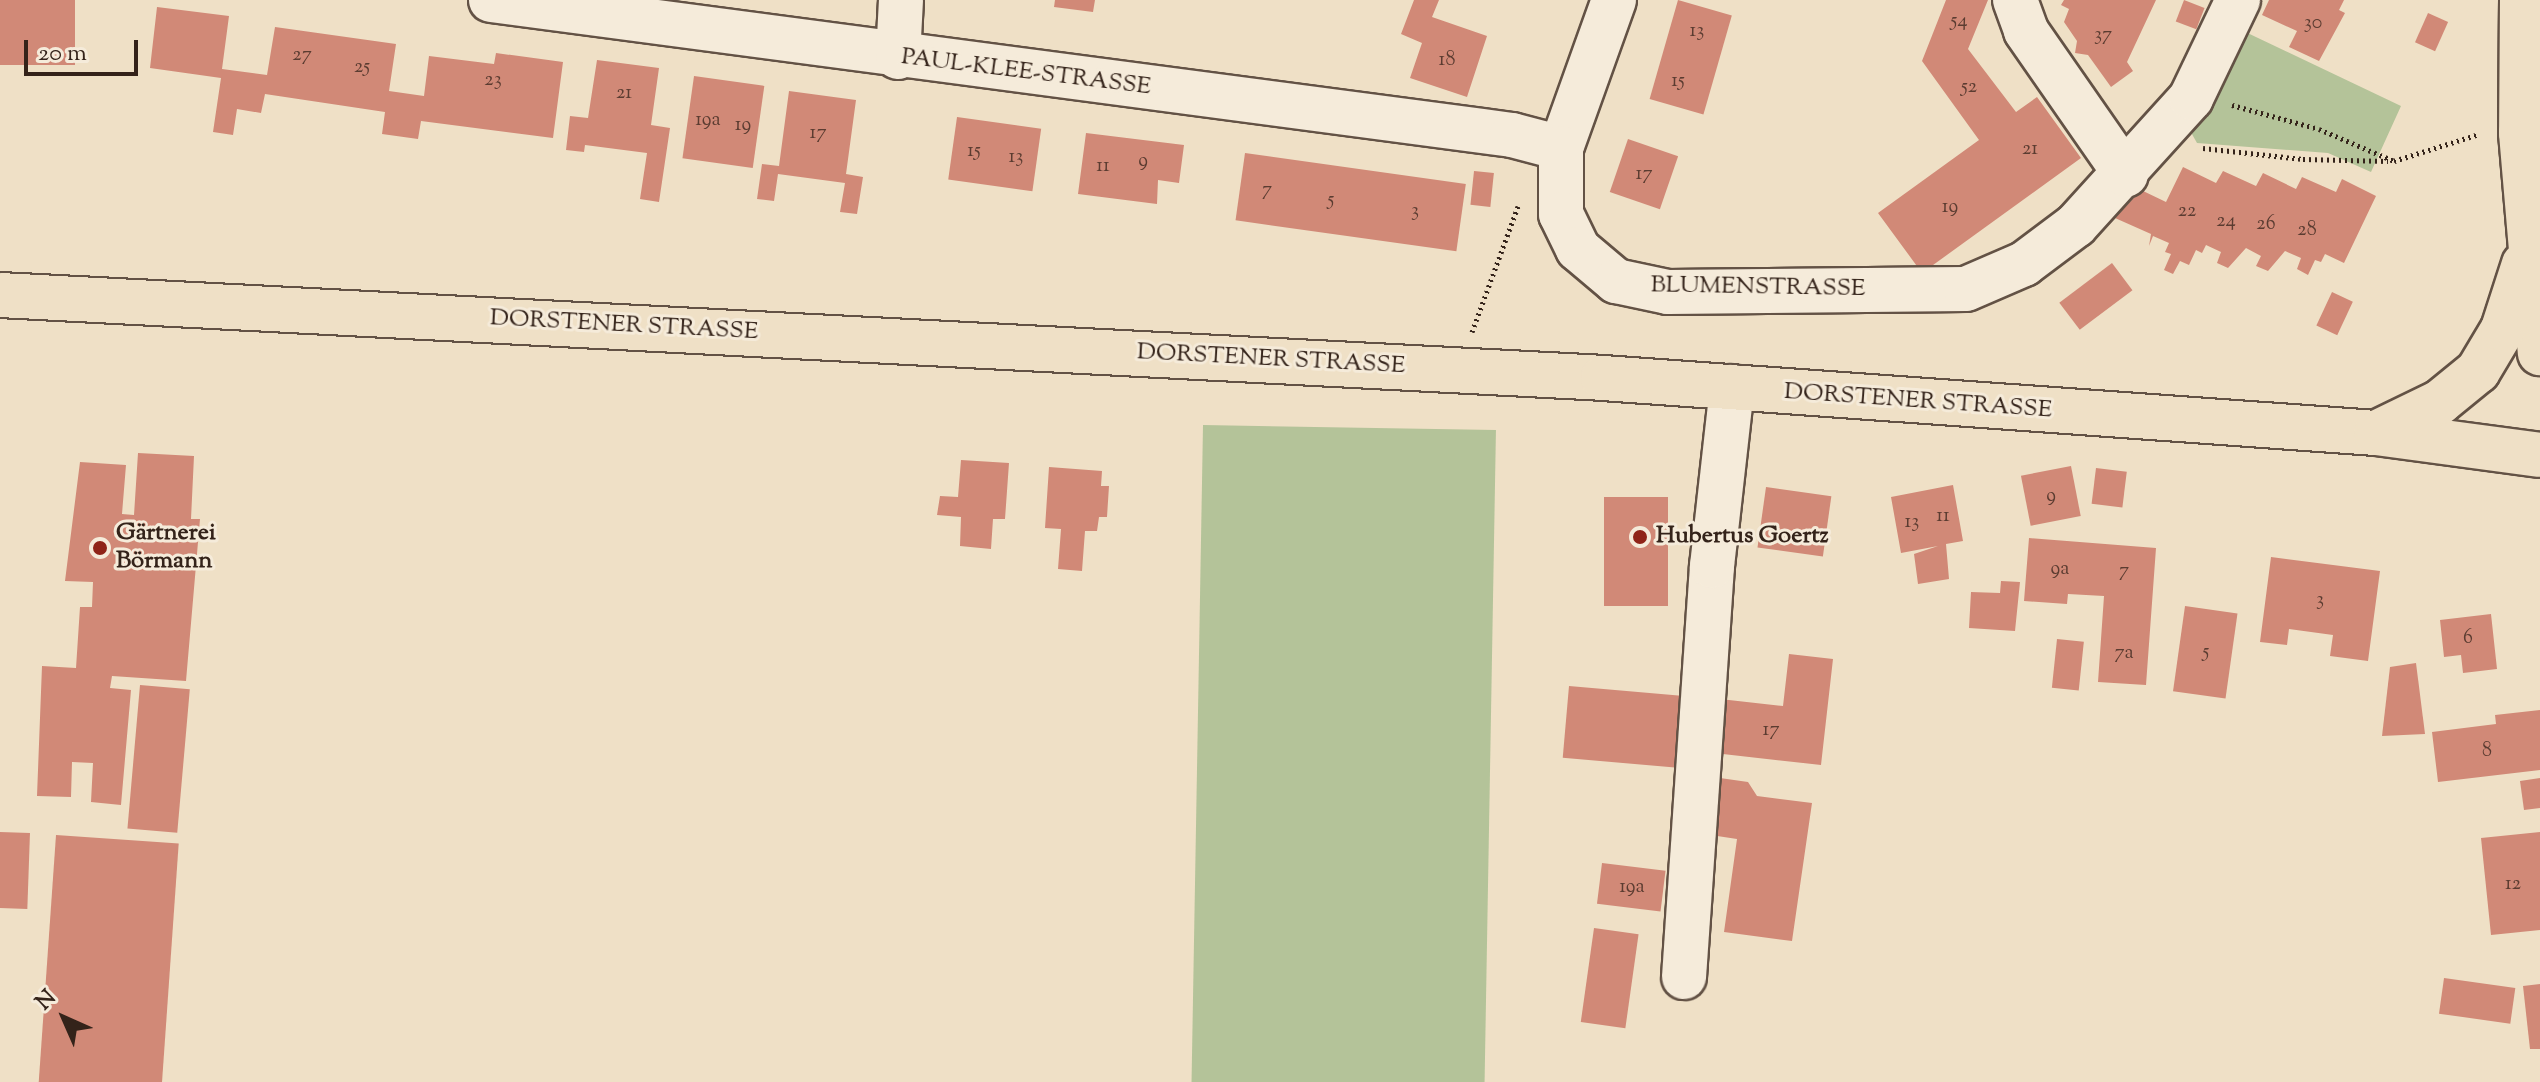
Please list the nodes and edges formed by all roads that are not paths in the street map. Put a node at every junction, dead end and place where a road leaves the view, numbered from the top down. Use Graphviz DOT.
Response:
graph roads {
  1 [pos="491,0"];
  2 [pos="901,0"];
  3 [pos="1614,0"];
  4 [pos="2015,0"];
  5 [pos="2238,0"];
  6 [pos="2522,0"];
  7 [pos="898,57"];
  8 [pos="1561,151"];
  9 [pos="2126,175"];
  10 [pos="2528,250"];
  11 [pos="0,295"];
  12 [pos="2540,353"];
  13 [pos="1732,387"];
  14 [pos="2376,433"];
  15 [pos="2540,455"];
  16 [pos="1684,977"];
  1 -- 7 [label="street, PAUL-KLEE-STRASSE"];
  2 -- 7 [label="street"];
  3 -- 8 [label="street, BLUMENSTRASSE"];
  4 -- 9 [label="street"];
  5 -- 9 [label="street, BLUMENSTRASSE"];
  6 -- 10 [label="main road"];
  7 -- 8 [label="street, PAUL-KLEE-STRASSE"];
  8 -- 9 [label="street, BLUMENSTRASSE"];
  10 -- 12 [label="main road"];
  10 -- 14 [label="main road"];
  11 -- 13 [label="main road, DORSTENER STRASSE"];
  13 -- 14 [label="main road, DORSTENER STRASSE"];
  13 -- 16 [label="street"];
  14 -- 15 [label="main road, DORSTENER STRASSE"];
}
